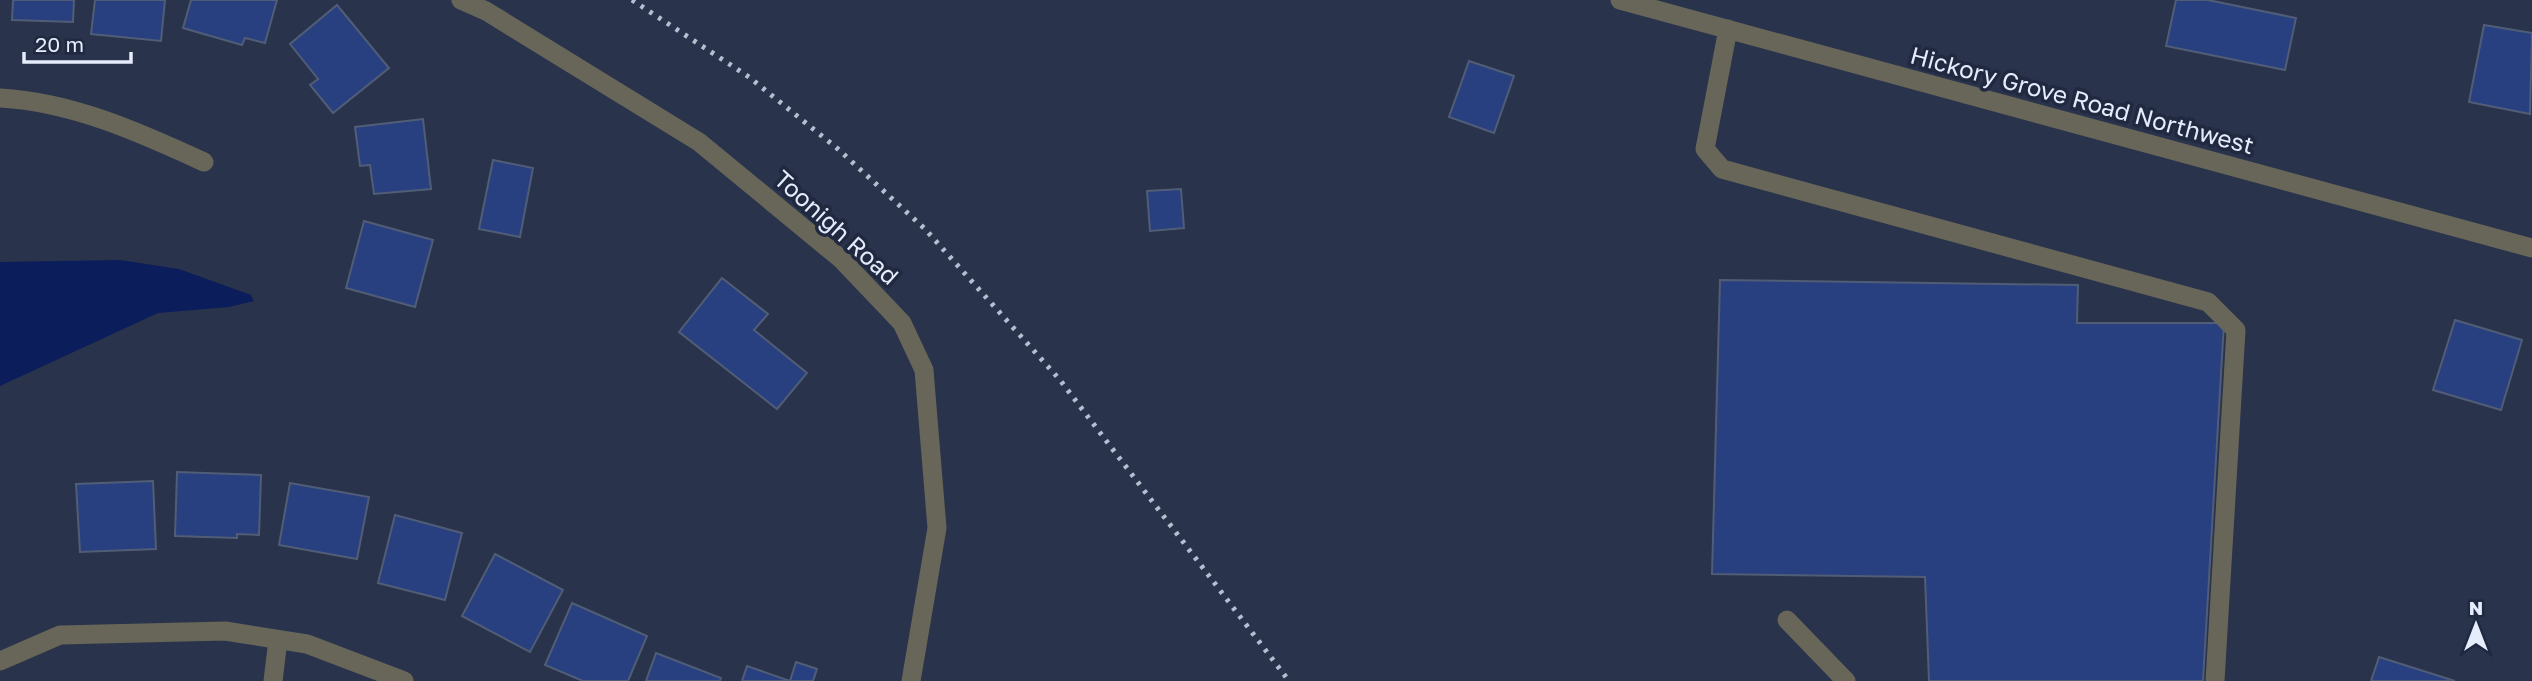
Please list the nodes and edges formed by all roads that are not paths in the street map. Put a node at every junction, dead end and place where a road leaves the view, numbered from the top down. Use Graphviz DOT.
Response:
graph roads {
  1 [pos="461,0"];
  2 [pos="1620,0"];
  3 [pos="1728,29"];
  4 [pos="0,98"];
  5 [pos="204,162"];
  6 [pos="2532,248"];
  7 [pos="1787,620"];
  8 [pos="278,640"];
  9 [pos="0,661"];
  10 [pos="273,681"];
  11 [pos="404,681"];
  12 [pos="911,681"];
  13 [pos="1846,681"];
  14 [pos="2215,681"];
  1 -- 12 [label="street, Toonigh Road"];
  2 -- 3 [label="street, Hickory Grove Road Northwest"];
  3 -- 6 [label="street, Hickory Grove Road Northwest"];
  3 -- 14 [label="street"];
  4 -- 5 [label="street"];
  7 -- 13 [label="street"];
  8 -- 9 [label="street"];
  8 -- 10 [label="street"];
  8 -- 11 [label="street"];
}
